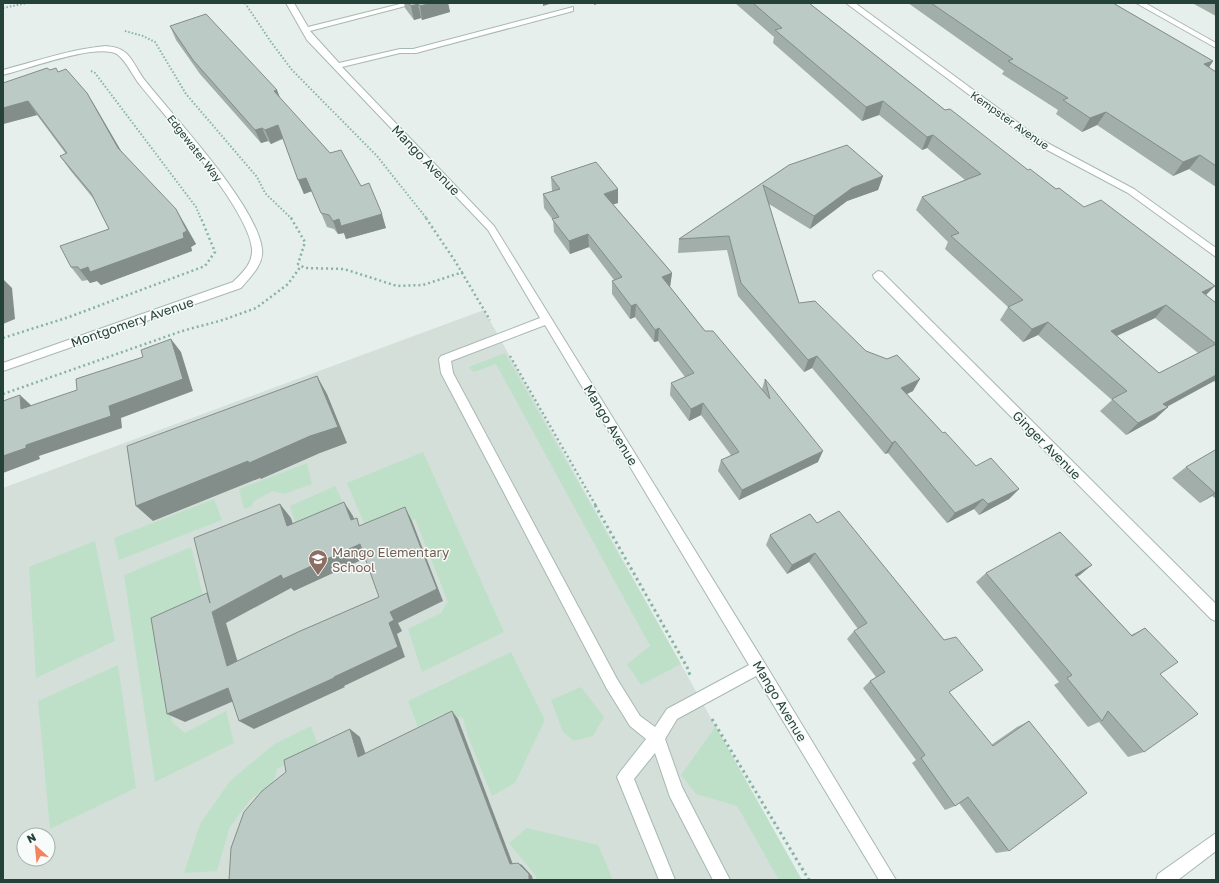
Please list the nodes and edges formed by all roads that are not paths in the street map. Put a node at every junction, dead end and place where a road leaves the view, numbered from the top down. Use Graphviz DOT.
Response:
graph roads {
  1 [pos="290,3"];
  2 [pos="413,3"];
  3 [pos="850,3"];
  4 [pos="1140,3"];
  5 [pos="570,9"];
  6 [pos="306,30"];
  7 [pos="1216,46"];
  8 [pos="337,66"];
  9 [pos="3,73"];
  10 [pos="1216,253"];
  11 [pos="254,266"];
  12 [pos="878,275"];
  13 [pos="547,320"];
  14 [pos="3,367"];
  15 [pos="1216,614"];
  16 [pos="759,667"];
  17 [pos="657,738"];
  18 [pos="1216,841"];
  19 [pos="667,880"];
  20 [pos="722,880"];
  21 [pos="888,880"];
  22 [pos="1164,880"];
  1 -- 6 [label="street, Mango Avenue"];
  2 -- 6 [label="street"];
  3 -- 10 [label="street, Kempster Avenue"];
  4 -- 7 [label="street"];
  5 -- 8 [label="street"];
  6 -- 8 [label="street, Mango Avenue"];
  8 -- 13 [label="street, Mango Avenue"];
  9 -- 11 [label="street, Edgewater Way"];
  11 -- 14 [label="street, Montgomery Avenue"];
  12 -- 15 [label="street, Ginger Avenue"];
  13 -- 16 [label="street, Mango Avenue"];
  13 -- 17 [label="street"];
  16 -- 17 [label="street"];
  16 -- 21 [label="street, Mango Avenue"];
  17 -- 19 [label="street"];
  17 -- 20 [label="street"];
  18 -- 22 [label="street"];
}
